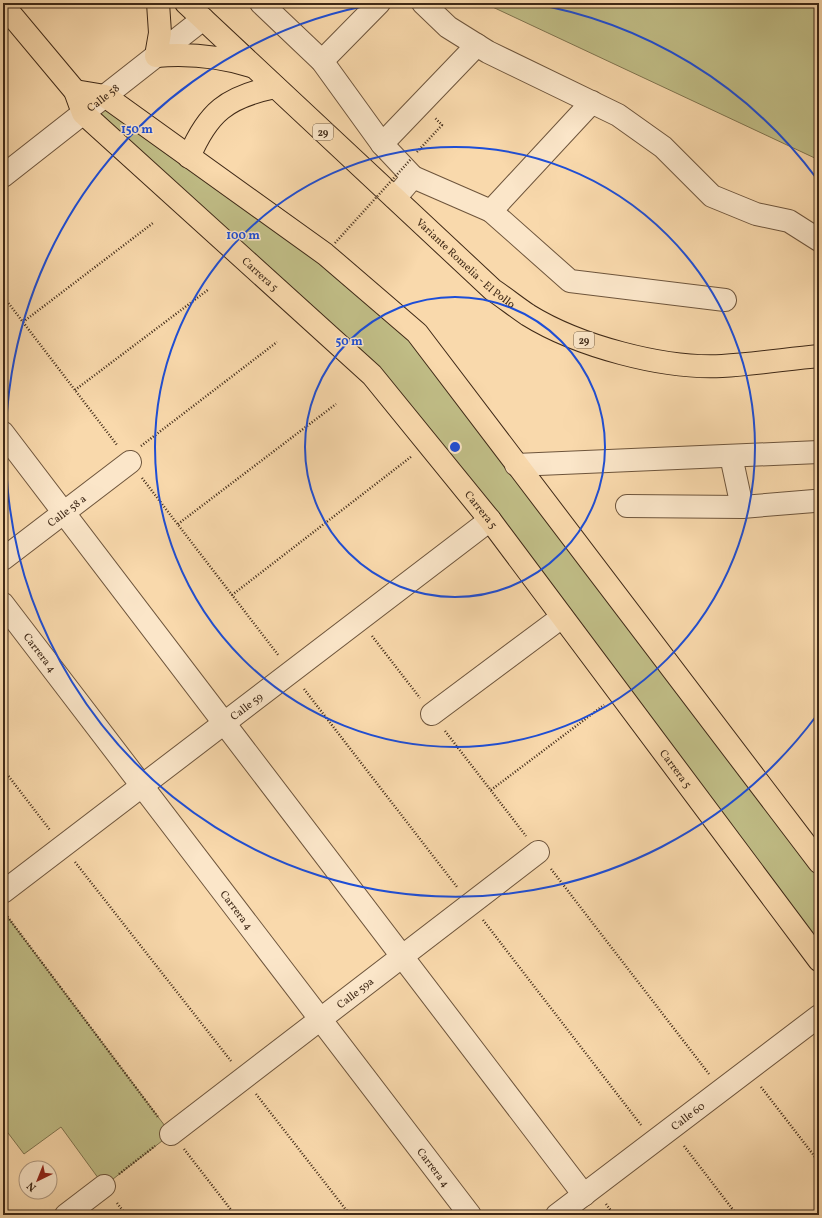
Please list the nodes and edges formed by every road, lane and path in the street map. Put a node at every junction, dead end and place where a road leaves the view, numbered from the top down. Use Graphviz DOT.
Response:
graph roads {
  1 [pos="158,3"];
  2 [pos="186,3"];
  3 [pos="261,3"];
  4 [pos="378,3"];
  5 [pos="423,3"];
  6 [pos="3,5"];
  7 [pos="203,19"];
  8 [pos="477,45"];
  9 [pos="156,56"];
  10 [pos="322,61"];
  11 [pos="252,66"];
  12 [pos="275,87"];
  13 [pos="75,91"];
  14 [pos="105,96"];
  15 [pos="592,102"];
  16 [pos="421,104"];
  17 [pos="83,113"];
  18 [pos="382,144"];
  19 [pos="189,157"];
  20 [pos="7,166"];
  21 [pos="412,168"];
  22 [pos="395,198"];
  23 [pos="491,211"];
  24 [pos="153,223"];
  25 [pos="819,240"];
  26 [pos="335,243"];
  27 [pos="209,289"];
  28 [pos="3,296"];
  29 [pos="725,300"];
  30 [pos="23,322"];
  31 [pos="277,342"];
  32 [pos="819,356"];
  33 [pos="75,390"];
  34 [pos="336,404"];
  35 [pos="3,434"];
  36 [pos="428,444"];
  37 [pos="819,452"];
  38 [pos="731,456"];
  39 [pos="128,460"];
  40 [pos="516,464"];
  41 [pos="814,501"];
  42 [pos="627,506"];
  43 [pos="742,507"];
  44 [pos="64,513"];
  45 [pos="490,520"];
  46 [pos="178,524"];
  47 [pos="3,559"];
  48 [pos="232,595"];
  49 [pos="3,604"];
  50 [pos="562,617"];
  51 [pos="291,672"];
  52 [pos="619,693"];
  53 [pos="432,714"];
  54 [pos="224,723"];
  55 [pos="3,769"];
  56 [pos="142,785"];
  57 [pos="491,790"];
  58 [pos="62,845"];
  59 [pos="538,852"];
  60 [pos="819,862"];
  61 [pos="3,892"];
  62 [pos="3,911"];
  63 [pos="402,957"];
  64 [pos="819,960"];
  65 [pos="819,1016"];
  66 [pos="321,1019"];
  67 [pos="748,1070"];
  68 [pos="244,1078"];
  69 [pos="671,1129"];
  70 [pos="171,1134"];
  71 [pos="819,1162"];
  72 [pos="104,1186"];
  73 [pos="584,1195"];
  74 [pos="66,1215"];
  75 [pos="235,1215"];
  76 [pos="350,1215"];
  77 [pos="470,1215"];
  78 [pos="557,1215"];
  79 [pos="737,1215"];
  1 -- 9 [label="main road"];
  2 -- 7 [label="main road, Variante Romelia - El Pollo / 29"];
  3 -- 10 [label="street"];
  4 -- 10 [label="street"];
  5 -- 8 [label="street"];
  6 -- 13 [label="main road"];
  7 -- 9 [label="street, Calle 58"];
  7 -- 11 [label="main road, Variante Romelia - El Pollo / 29"];
  8 -- 15 [label="street"];
  8 -- 16 [label="street"];
  9 -- 11 [label="main road"];
  9 -- 14 [label="street, Calle 58"];
  10 -- 18 [label="street"];
  11 -- 12 [label="main road, Variante Romelia - El Pollo / 29"];
  12 -- 19 [label="main road"];
  12 -- 22 [label="main road, Variante Romelia - El Pollo / 29"];
  13 -- 14 [label="main road"];
  13 -- 17 [label="main road"];
  14 -- 17 [label="street, Calle 58"];
  14 -- 19 [label="main road"];
  15 -- 23 [label="street"];
  15 -- 25 [label="street"];
  16 -- 18 [label="street"];
  16 -- 21 [label="path"];
  17 -- 20 [label="street, Calle 58"];
  17 -- 36 [label="main road, Carrera 5"];
  18 -- 21 [label="street"];
  19 -- 40 [label="main road"];
  21 -- 22 [label="street"];
  21 -- 23 [label="street"];
  21 -- 26 [label="path, bridge"];
  22 -- 32 [label="main road, Variante Romelia - El Pollo / 29"];
  23 -- 29 [label="street"];
  24 -- 30 [label="path"];
  27 -- 33 [label="path"];
  28 -- 30 [label="path"];
  30 -- 33 [label="path"];
  31 -- 39 [label="path"];
  33 -- 39 [label="path"];
  34 -- 46 [label="path"];
  35 -- 44 [label="street"];
  36 -- 45 [label="main road, Carrera 5"];
  36 -- 48 [label="path"];
  37 -- 38 [label="street"];
  38 -- 40 [label="street"];
  38 -- 43 [label="street"];
  39 -- 44 [label="street, Calle 58 a"];
  39 -- 46 [label="path"];
  40 -- 60 [label="main road"];
  41 -- 43 [label="street"];
  42 -- 43 [label="street"];
  44 -- 47 [label="street, Calle 58 a"];
  44 -- 54 [label="street"];
  45 -- 50 [label="main road, Carrera 5"];
  45 -- 51 [label="street, Calle 59"];
  46 -- 48 [label="path"];
  48 -- 51 [label="path"];
  49 -- 56 [label="street, Carrera 4"];
  50 -- 52 [label="main road, Carrera 5"];
  50 -- 53 [label="street"];
  51 -- 54 [label="street, Calle 59"];
  52 -- 57 [label="path"];
  52 -- 64 [label="main road, Carrera 5"];
  54 -- 56 [label="street, Calle 59"];
  54 -- 63 [label="street"];
  55 -- 58 [label="path"];
  56 -- 58 [label="street, Calle 59"];
  56 -- 66 [label="street, Carrera 4"];
  58 -- 61 [label="street, Calle 59"];
  58 -- 68 [label="path"];
  59 -- 63 [label="street, Calle 59a"];
  62 -- 70 [label="path"];
  63 -- 66 [label="street, Calle 59a"];
  63 -- 73 [label="street"];
  65 -- 67 [label="street, Calle 60"];
  66 -- 68 [label="street, Calle 59a"];
  66 -- 77 [label="street, Carrera 4"];
  67 -- 69 [label="street, Calle 60"];
  67 -- 71 [label="path"];
  68 -- 70 [label="street, Calle 59a"];
  68 -- 76 [label="path"];
  69 -- 73 [label="street, Calle 60"];
  69 -- 79 [label="path"];
  70 -- 72 [label="path"];
  70 -- 75 [label="path"];
  72 -- 74 [label="street"];
  73 -- 78 [label="street, Calle 60"];
}
